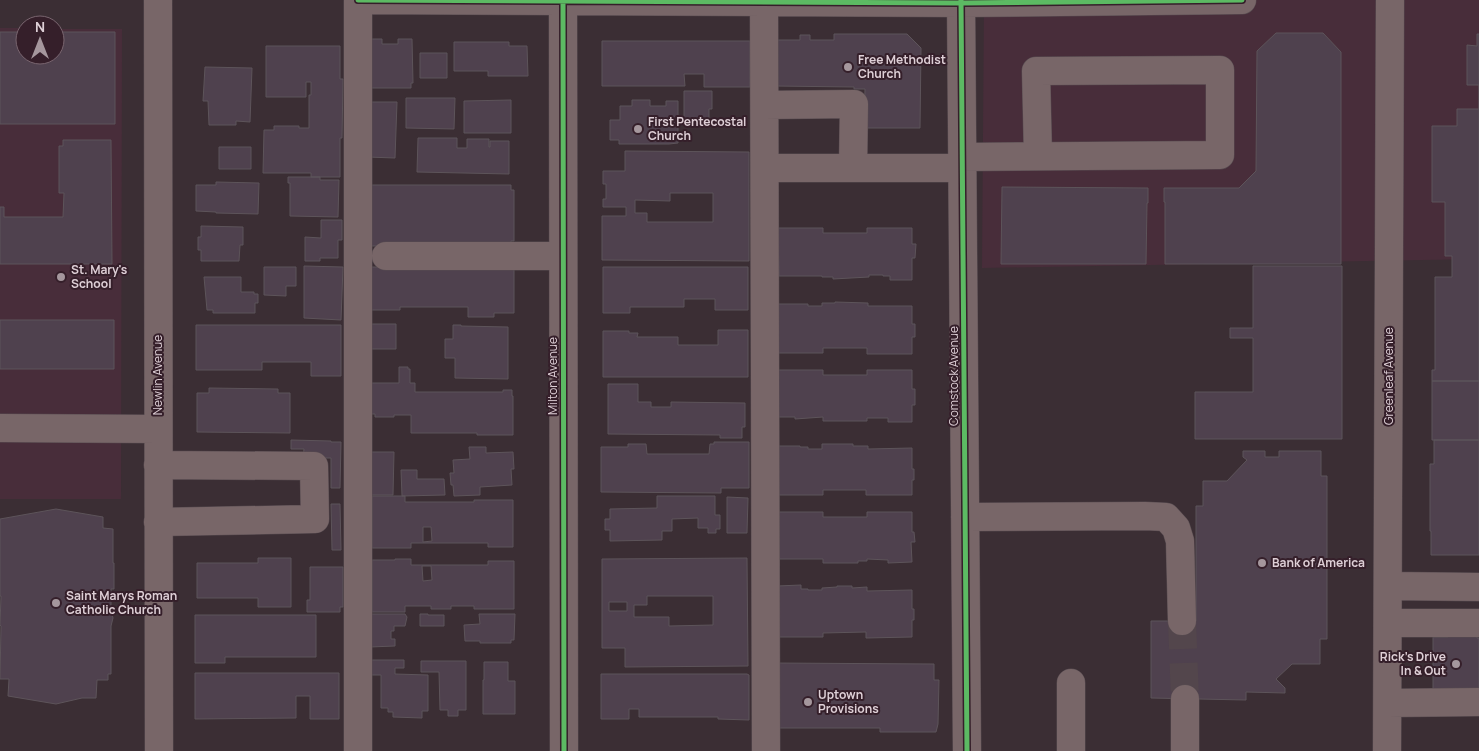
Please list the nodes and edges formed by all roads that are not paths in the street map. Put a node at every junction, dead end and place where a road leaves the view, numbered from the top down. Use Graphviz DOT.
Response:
graph roads {
  1 [pos="158,0"];
  2 [pos="358,0"];
  3 [pos="1168,0"];
  4 [pos="1242,0"];
  5 [pos="1390,0"];
  6 [pos="563,1"];
  7 [pos="764,1"];
  8 [pos="961,2"];
  9 [pos="765,105"];
  10 [pos="1038,156"];
  11 [pos="962,162"];
  12 [pos="765,168"];
  13 [pos="853,168"];
  14 [pos="386,256"];
  15 [pos="563,256"];
  16 [pos="0,428"];
  17 [pos="158,429"];
  18 [pos="158,465"];
  19 [pos="965,516"];
  20 [pos="158,522"];
  21 [pos="1388,586"];
  22 [pos="1479,587"];
  23 [pos="1182,621"];
  24 [pos="1388,623"];
  25 [pos="1479,623"];
  26 [pos="1071,682"];
  27 [pos="1185,699"];
  28 [pos="1479,702"];
  29 [pos="1388,703"];
  30 [pos="159,751"];
  31 [pos="358,751"];
  32 [pos="564,751"];
  33 [pos="766,751"];
  34 [pos="967,751"];
  35 [pos="1071,751"];
  36 [pos="1185,751"];
  37 [pos="1388,751"];
  1 -- 17 [label="street, Newlin Avenue"];
  2 -- 6 [label="street"];
  2 -- 31 [label="street"];
  3 -- 4 [label="street"];
  3 -- 8 [label="street"];
  5 -- 21 [label="street, Greenleaf Avenue"];
  6 -- 7 [label="street"];
  6 -- 15 [label="street, Milton Avenue"];
  7 -- 8 [label="street"];
  7 -- 9 [label="street"];
  8 -- 11 [label="street, Comstock Avenue"];
  9 -- 12 [label="street"];
  9 -- 13 [label="street"];
  10 -- 10 [label="street"];
  10 -- 11 [label="street"];
  11 -- 13 [label="street"];
  11 -- 19 [label="street, Comstock Avenue"];
  12 -- 13 [label="street"];
  12 -- 33 [label="street"];
  14 -- 15 [label="street"];
  15 -- 32 [label="street, Milton Avenue"];
  16 -- 17 [label="street"];
  17 -- 18 [label="street, Newlin Avenue"];
  18 -- 20 [label="street, Newlin Avenue"];
  18 -- 20 [label="street"];
  19 -- 23 [label="street"];
  19 -- 34 [label="street, Comstock Avenue"];
  20 -- 30 [label="street, Newlin Avenue"];
  21 -- 22 [label="street"];
  21 -- 24 [label="street, Greenleaf Avenue"];
  24 -- 25 [label="street"];
  24 -- 29 [label="street, Greenleaf Avenue"];
  26 -- 35 [label="street"];
  27 -- 36 [label="street"];
  28 -- 29 [label="street"];
  29 -- 37 [label="street, Greenleaf Avenue"];
}
